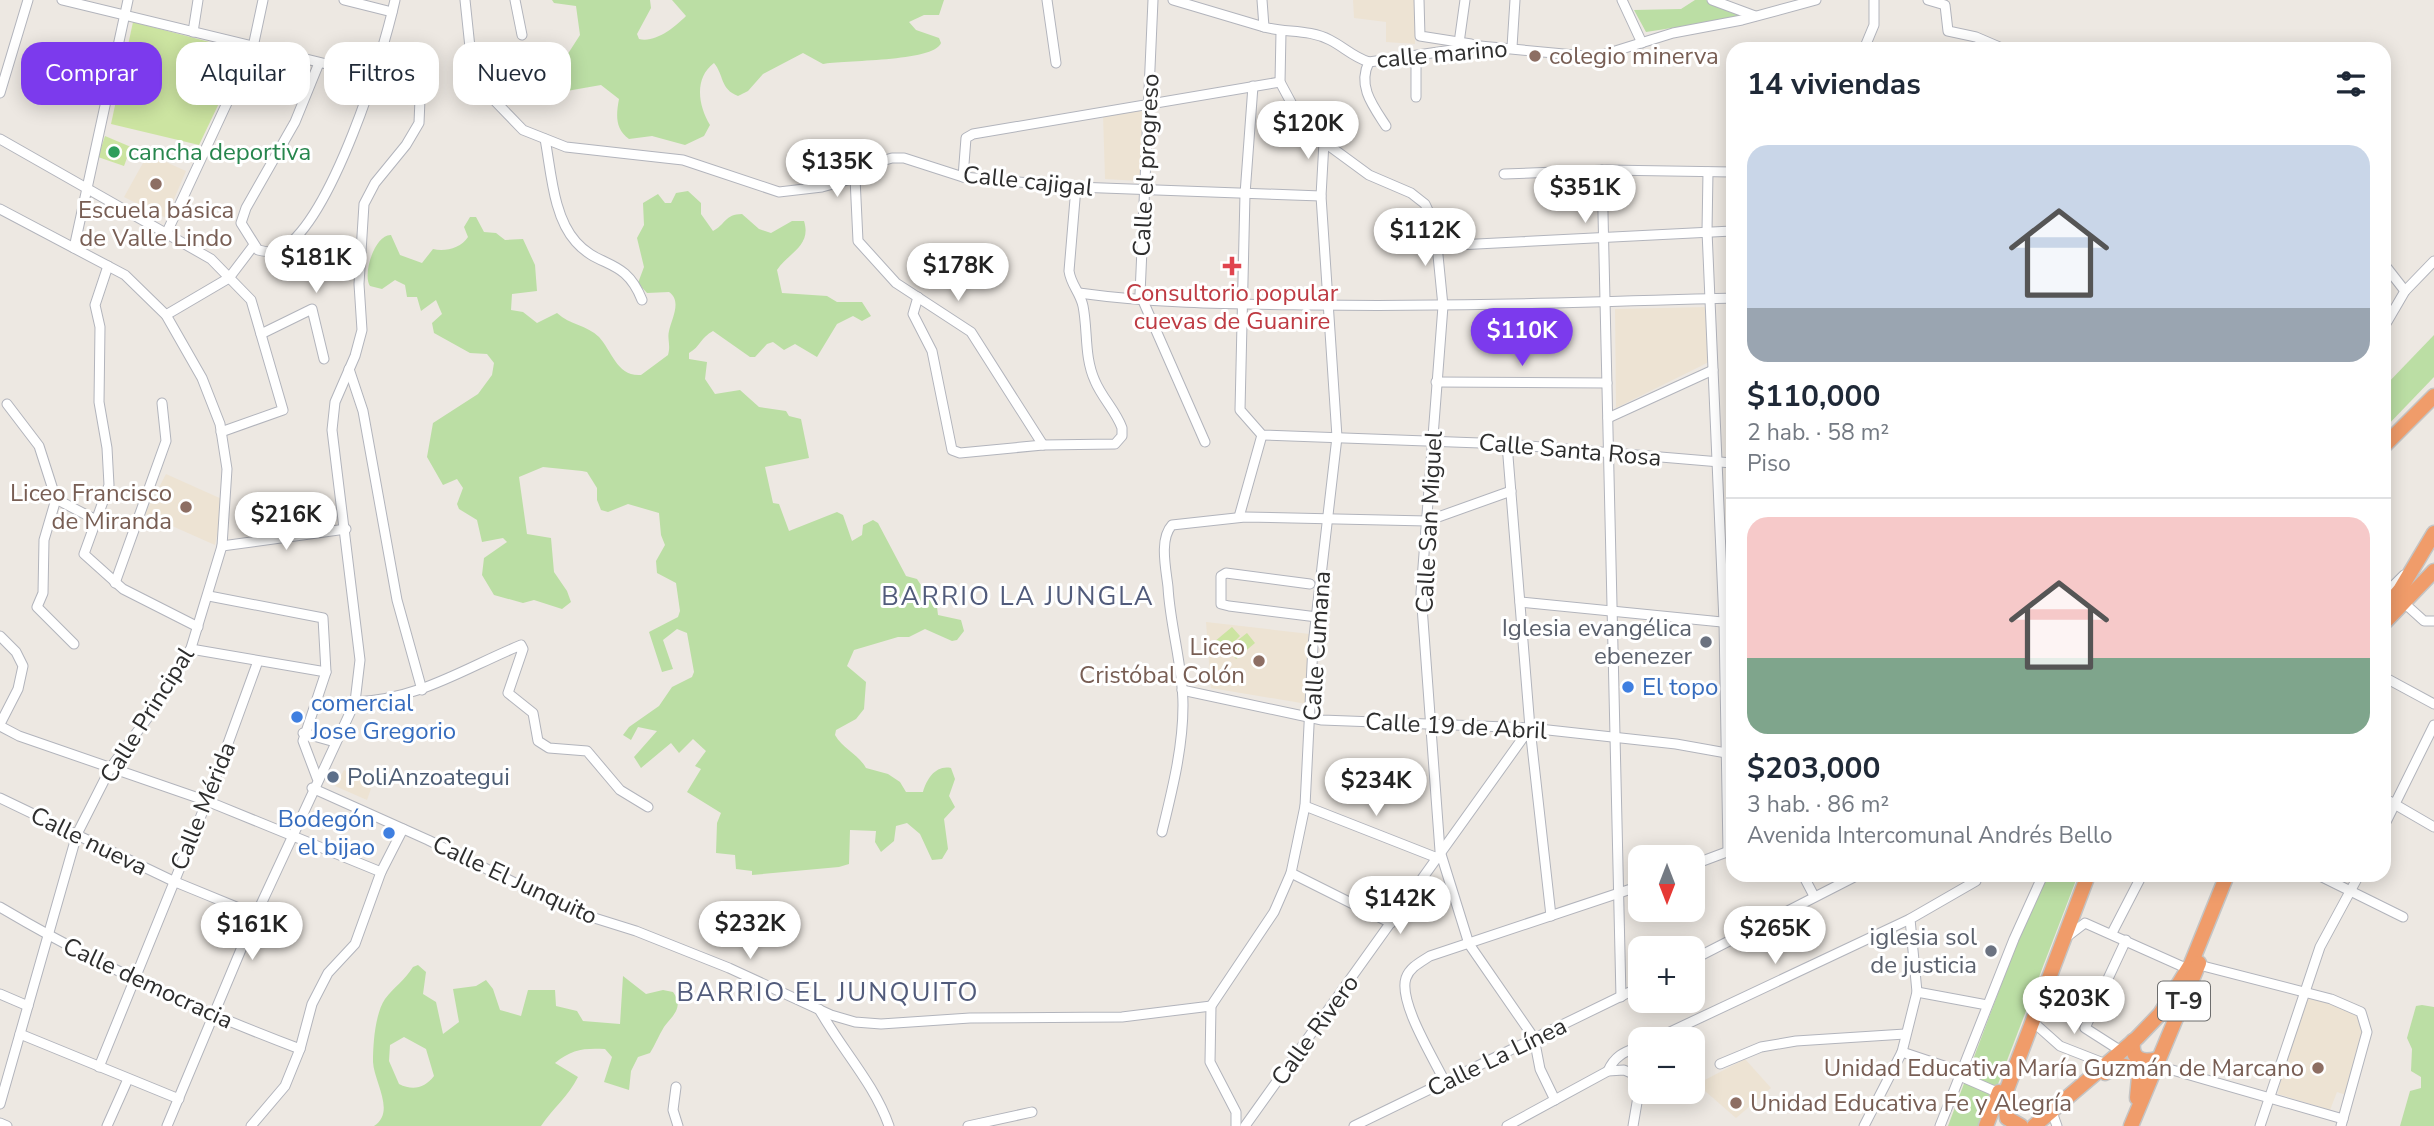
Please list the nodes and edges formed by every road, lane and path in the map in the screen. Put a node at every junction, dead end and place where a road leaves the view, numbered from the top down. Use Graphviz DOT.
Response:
graph roads {
  1 [pos="29,0"];
  2 [pos="62,0"];
  3 [pos="128,0"];
  4 [pos="198,0"];
  5 [pos="263,0"];
  6 [pos="344,0"];
  7 [pos="395,0"];
  8 [pos="465,0"];
  9 [pos="515,0"];
  10 [pos="1048,0"];
  11 [pos="1153,0"];
  12 [pos="1173,0"];
  13 [pos="1262,0"];
  14 [pos="1419,0"];
  15 [pos="1465,0"];
  16 [pos="1515,0"];
  17 [pos="1622,0"];
  18 [pos="1712,0"];
  19 [pos="1816,0"];
  20 [pos="1874,0"];
  21 [pos="1928,1"];
  22 [pos="392,12"];
  23 [pos="125,16"];
  24 [pos="1755,16"];
  25 [pos="1264,27"];
  26 [pos="193,32"];
  27 [pos="1281,32"];
  28 [pos="522,35"];
  29 [pos="233,42"];
  30 [pos="254,42"];
  31 [pos="383,42"];
  32 [pos="1867,42"];
  33 [pos="1988,42"];
  34 [pos="1459,43"];
  35 [pos="1642,43"];
  36 [pos="1480,46"];
  37 [pos="1512,47"];
  38 [pos="1416,56"];
  39 [pos="310,61"];
  40 [pos="1369,62"];
  41 [pos="319,63"];
  42 [pos="1056,63"];
  43 [pos="324,64"];
  44 [pos="1280,82"];
  45 [pos="1253,86"];
  46 [pos="0,93"];
  47 [pos="1416,97"];
  48 [pos="226,105"];
  49 [pos="361,105"];
  50 [pos="420,105"];
  51 [pos="1149,105"];
  52 [pos="1386,126"];
  53 [pos="0,139"];
  54 [pos="545,139"];
  55 [pos="1324,142"];
  56 [pos="1602,170"];
  57 [pos="1708,172"];
  58 [pos="1726,172"];
  59 [pos="1504,174"];
  60 [pos="963,177"];
  61 [pos="855,178"];
  62 [pos="1076,187"];
  63 [pos="86,188"];
  64 [pos="1143,190"];
  65 [pos="1245,194"];
  66 [pos="1321,195"];
  67 [pos="0,209"];
  68 [pos="1726,231"];
  69 [pos="167,232"];
  70 [pos="1707,232"];
  71 [pos="1604,239"];
  72 [pos="254,245"];
  73 [pos="1438,246"];
  74 [pos="74,248"];
  75 [pos="2434,261"];
  76 [pos="108,266"];
  77 [pos="2391,273"];
  78 [pos="229,278"];
  79 [pos="2405,290"];
  80 [pos="1079,293"];
  81 [pos="918,297"];
  82 [pos="1726,298"];
  83 [pos="1710,299"];
  84 [pos="642,300"];
  85 [pos="1144,302"];
  86 [pos="1605,303"];
  87 [pos="1241,304"];
  88 [pos="1328,305"];
  89 [pos="1443,306"];
  90 [pos="2391,315"];
  91 [pos="166,316"];
  92 [pos="261,334"];
  93 [pos="324,359"];
  94 [pos="349,369"];
  95 [pos="1713,370"];
  96 [pos="1436,382"];
  97 [pos="1607,383"];
  98 [pos="2434,396"];
  99 [pos="162,403"];
  100 [pos="7,404"];
  101 [pos="2434,408"];
  102 [pos="1608,418"];
  103 [pos="221,432"];
  104 [pos="1262,435"];
  105 [pos="1337,437"];
  106 [pos="2391,439"];
  107 [pos="1432,440"];
  108 [pos="1205,442"];
  109 [pos="1507,444"];
  110 [pos="1043,445"];
  111 [pos="2391,451"];
  112 [pos="1608,454"];
  113 [pos="1716,461"];
  114 [pos="1726,462"];
  115 [pos="1511,491"];
  116 [pos="56,499"];
  117 [pos="1238,517"];
  118 [pos="1329,517"];
  119 [pos="98,521"];
  120 [pos="1427,521"];
  121 [pos="346,529"];
  122 [pos="2434,533"];
  123 [pos="222,546"];
  124 [pos="2410,569"];
  125 [pos="2434,571"];
  126 [pos="115,583"];
  127 [pos="1310,584"];
  128 [pos="2391,588"];
  129 [pos="209,596"];
  130 [pos="1726,596"];
  131 [pos="2391,601"];
  132 [pos="2403,602"];
  133 [pos="1520,603"];
  134 [pos="1613,611"];
  135 [pos="2391,615"];
  136 [pos="1317,617"];
  137 [pos="2434,621"];
  138 [pos="1726,623"];
  139 [pos="198,627"];
  140 [pos="0,636"];
  141 [pos="74,643"];
  142 [pos="191,649"];
  143 [pos="258,661"];
  144 [pos="326,672"];
  145 [pos="2391,681"];
  146 [pos="422,690"];
  147 [pos="1182,690"];
  148 [pos="355,702"];
  149 [pos="2434,704"];
  150 [pos="1311,717"];
  151 [pos="0,725"];
  152 [pos="2434,725"];
  153 [pos="1429,726"];
  154 [pos="1530,728"];
  155 [pos="303,733"];
  156 [pos="1615,738"];
  157 [pos="335,742"];
  158 [pos="1726,753"];
  159 [pos="111,767"];
  160 [pos="317,778"];
  161 [pos="312,788"];
  162 [pos="0,798"];
  163 [pos="207,801"];
  164 [pos="2391,803"];
  165 [pos="2394,805"];
  166 [pos="1305,806"];
  167 [pos="648,807"];
  168 [pos="2391,811"];
  169 [pos="2434,827"];
  170 [pos="402,828"];
  171 [pos="1162,832"];
  172 [pos="77,834"];
  173 [pos="292,835"];
  174 [pos="1726,852"];
  175 [pos="1437,854"];
  176 [pos="1705,860"];
  177 [pos="381,872"];
  178 [pos="1292,873"];
  179 [pos="173,881"];
  180 [pos="1807,882"];
  181 [pos="1843,882"];
  182 [pos="1974,882"];
  183 [pos="2040,882"];
  184 [pos="2083,882"];
  185 [pos="2084,882"];
  186 [pos="2138,882"];
  187 [pos="2224,882"];
  188 [pos="2233,882"];
  189 [pos="2333,882"];
  190 [pos="2355,882"];
  191 [pos="1628,890"];
  192 [pos="2351,890"];
  193 [pos="1617,894"];
  194 [pos="1814,896"];
  195 [pos="0,907"];
  196 [pos="256,915"];
  197 [pos="1551,916"];
  198 [pos="2403,917"];
  199 [pos="1910,919"];
  200 [pos="1391,923"];
  201 [pos="2112,933"];
  202 [pos="48,935"];
  203 [pos="2064,940"];
  204 [pos="2126,940"];
  205 [pos="1469,944"];
  206 [pos="1705,953"];
  207 [pos="2193,967"];
  208 [pos="135,979"];
  209 [pos="2303,991"];
  210 [pos="1917,992"];
  211 [pos="1628,993"];
  212 [pos="0,994"];
  213 [pos="1621,997"];
  214 [pos="1987,1005"];
  215 [pos="28,1006"];
  216 [pos="1211,1006"];
  217 [pos="819,1009"];
  218 [pos="213,1016"];
  219 [pos="2032,1021"];
  220 [pos="1681,1027"];
  221 [pos="20,1034"];
  222 [pos="1905,1034"];
  223 [pos="1534,1038"];
  224 [pos="2133,1041"];
  225 [pos="300,1049"];
  226 [pos="1628,1050"];
  227 [pos="2121,1051"];
  228 [pos="1902,1052"];
  229 [pos="2156,1062"];
  230 [pos="1720,1064"];
  231 [pos="2106,1065"];
  232 [pos="99,1067"];
  233 [pos="1608,1071"];
  234 [pos="1628,1072"];
  235 [pos="1961,1074"];
  236 [pos="128,1079"];
  237 [pos="1445,1082"];
  238 [pos="676,1087"];
  239 [pos="2080,1088"];
  240 [pos="1999,1093"];
  241 [pos="2268,1098"];
  242 [pos="179,1099"];
  243 [pos="1555,1100"];
  244 [pos="0,1104"];
  245 [pos="1637,1104"];
  246 [pos="1032,1112"];
  247 [pos="2047,1121"];
  248 [pos="0,1123"];
  249 [pos="2342,1123"];
  250 [pos="1511,1125"];
  251 [pos="7,1126"];
  252 [pos="107,1126"];
  253 [pos="167,1126"];
  254 [pos="251,1126"];
  255 [pos="678,1126"];
  256 [pos="889,1126"];
  257 [pos="968,1126"];
  258 [pos="1236,1126"];
  259 [pos="1245,1126"];
  260 [pos="1354,1126"];
  261 [pos="1633,1126"];
  262 [pos="1864,1126"];
  263 [pos="1940,1126"];
  264 [pos="1986,1126"];
  265 [pos="2022,1126"];
  266 [pos="2129,1126"];
  267 [pos="2260,1126"];
  1 -- 46 [label="street"];
  2 -- 23 [label="street"];
  3 -- 23 [label="street"];
  4 -- 26 [label="street"];
  5 -- 30 [label="street"];
  6 -- 22 [label="street"];
  7 -- 22 [label="street"];
  8 -- 54 [label="street, Calle cajigal"];
  9 -- 28 [label="street"];
  10 -- 42 [label="street"];
  11 -- 51 [label="street, Calle el progreso"];
  12 -- 25 [label="street"];
  13 -- 25 [label="street"];
  14 -- 34 [label="street"];
  15 -- 34 [label="street"];
  16 -- 37 [label="street"];
  17 -- 35 [label="street"];
  18 -- 24 [label="street"];
  19 -- 24 [label="street, calle marino"];
  20 -- 32 [label="street"];
  21 -- 33 [label="street"];
  22 -- 31 [label="street"];
  23 -- 26 [label="street"];
  23 -- 63 [label="street"];
  24 -- 35 [label="street, calle marino"];
  25 -- 27 [label="street, calle marino"];
  26 -- 29 [label="street"];
  27 -- 40 [label="street, calle marino"];
  27 -- 44 [label="street"];
  34 -- 36 [label="street"];
  35 -- 37 [label="street, calle marino"];
  36 -- 37 [label="street, calle marino"];
  36 -- 38 [label="street, calle marino"];
  38 -- 40 [label="street, calle marino"];
  38 -- 47 [label="street"];
  39 -- 41 [label="street"];
  40 -- 52 [label="street"];
  41 -- 43 [label="street"];
  41 -- 72 [label="street"];
  44 -- 45 [label="street"];
  44 -- 55 [label="street, Calle San Miguel"];
  45 -- 51 [label="street"];
  45 -- 65 [label="street"];
  48 -- 69 [label="street"];
  49 -- 72 [label="street"];
  50 -- 94 [label="street"];
  51 -- 60 [label="street"];
  51 -- 64 [label="street, Calle el progreso"];
  53 -- 63 [label="street"];
  54 -- 61 [label="street, Calle cajigal"];
  54 -- 84 [label="street"];
  55 -- 66 [label="street"];
  55 -- 73 [label="street, Calle San Miguel"];
  56 -- 57 [label="street"];
  56 -- 59 [label="street"];
  56 -- 71 [label="street"];
  57 -- 58 [label="street"];
  57 -- 70 [label="street"];
  60 -- 61 [label="street, Calle cajigal"];
  60 -- 62 [label="street, Calle cajigal"];
  61 -- 81 [label="street"];
  62 -- 64 [label="street, Calle cajigal"];
  62 -- 80 [label="street"];
  63 -- 69 [label="street"];
  63 -- 74 [label="street"];
  64 -- 65 [label="street, Calle cajigal"];
  64 -- 85 [label="street, Calle el progreso"];
  65 -- 66 [label="street, Calle cajigal"];
  65 -- 87 [label="street"];
  66 -- 88 [label="street"];
  67 -- 74 [label="street, Calle Principal"];
  68 -- 70 [label="street"];
  69 -- 78 [label="street"];
  70 -- 71 [label="street"];
  70 -- 83 [label="street"];
  71 -- 73 [label="street"];
  71 -- 86 [label="street"];
  72 -- 78 [label="street"];
  73 -- 89 [label="street, Calle San Miguel"];
  74 -- 76 [label="street, Calle Principal"];
  75 -- 79 [label="street"];
  76 -- 91 [label="street, Calle Principal"];
  76 -- 119 [label="street"];
  77 -- 79 [label="street"];
  78 -- 91 [label="street"];
  78 -- 92 [label="street"];
  79 -- 90 [label="street"];
  80 -- 85 [label="street"];
  80 -- 110 [label="street"];
  81 -- 110 [label="street"];
  81 -- 110 [label="street"];
  82 -- 83 [label="street"];
  83 -- 86 [label="street"];
  83 -- 95 [label="street"];
  85 -- 87 [label="street"];
  85 -- 108 [label="street, Calle el progreso"];
  86 -- 89 [label="street"];
  86 -- 97 [label="street"];
  87 -- 88 [label="street"];
  87 -- 104 [label="street"];
  88 -- 89 [label="street"];
  88 -- 105 [label="street, Calle Cumana"];
  89 -- 96 [label="street, Calle San Miguel"];
  91 -- 103 [label="street, Calle Principal"];
  92 -- 93 [label="street"];
  92 -- 103 [label="street"];
  94 -- 121 [label="street"];
  94 -- 146 [label="street"];
  95 -- 102 [label="street"];
  95 -- 113 [label="street"];
  96 -- 97 [label="street"];
  96 -- 107 [label="street, Calle San Miguel"];
  97 -- 102 [label="street"];
  98 -- 106 [label="highway"];
  99 -- 126 [label="street"];
  100 -- 116 [label="street"];
  101 -- 111 [label="highway"];
  102 -- 112 [label="street"];
  103 -- 123 [label="street, Calle Principal"];
  104 -- 105 [label="street, Calle Santa Rosa"];
  104 -- 117 [label="street"];
  105 -- 107 [label="street, Calle Santa Rosa"];
  105 -- 118 [label="street, Calle Cumana"];
  107 -- 109 [label="street, Calle Santa Rosa"];
  107 -- 120 [label="street, Calle San Miguel"];
  109 -- 112 [label="street, Calle Santa Rosa"];
  109 -- 115 [label="street"];
  112 -- 113 [label="street, Calle Santa Rosa"];
  112 -- 134 [label="street"];
  113 -- 114 [label="street, Calle Santa Rosa"];
  113 -- 130 [label="street"];
  115 -- 120 [label="street"];
  115 -- 133 [label="street"];
  116 -- 119 [label="street"];
  116 -- 141 [label="street"];
  117 -- 118 [label="street"];
  117 -- 147 [label="street"];
  118 -- 120 [label="street"];
  118 -- 136 [label="street, Calle Cumana"];
  119 -- 126 [label="street"];
  120 -- 153 [label="street, Calle San Miguel"];
  121 -- 123 [label="street"];
  121 -- 148 [label="street"];
  122 -- 124 [label="highway"];
  123 -- 129 [label="street, Calle Principal"];
  124 -- 128 [label="street"];
  124 -- 131 [label="highway"];
  125 -- 132 [label="highway"];
  126 -- 139 [label="street"];
  127 -- 136 [label="street"];
  129 -- 139 [label="street, Calle Principal"];
  129 -- 144 [label="street"];
  132 -- 135 [label="highway"];
  132 -- 137 [label="street"];
  133 -- 134 [label="street"];
  133 -- 154 [label="street"];
  134 -- 138 [label="street"];
  134 -- 156 [label="street"];
  136 -- 150 [label="street, Calle Cumana"];
  139 -- 142 [label="street, Calle Principal"];
  140 -- 151 [label="street"];
  142 -- 143 [label="street"];
  142 -- 159 [label="street, Calle Principal"];
  143 -- 144 [label="street"];
  143 -- 163 [label="street, Calle Mérida"];
  144 -- 155 [label="street"];
  145 -- 149 [label="street"];
  146 -- 148 [label="street"];
  146 -- 167 [label="street"];
  147 -- 150 [label="street, Calle 19 de Abril"];
  147 -- 171 [label="street"];
  148 -- 157 [label="street"];
  150 -- 153 [label="street, Calle 19 de Abril"];
  150 -- 166 [label="street, Calle Cumana"];
  151 -- 159 [label="street"];
  152 -- 165 [label="street"];
  153 -- 154 [label="street, Calle 19 de Abril"];
  153 -- 175 [label="street, Calle San Miguel"];
  154 -- 156 [label="street, Calle 19 de Abril"];
  154 -- 175 [label="street, Calle Rivero"];
  154 -- 197 [label="street"];
  155 -- 157 [label="street"];
  155 -- 160 [label="street"];
  156 -- 158 [label="street, Calle 19 de Abril"];
  156 -- 193 [label="street"];
  157 -- 160 [label="street"];
  159 -- 163 [label="street"];
  159 -- 172 [label="street, Calle Principal"];
  160 -- 161 [label="street"];
  161 -- 170 [label="street, Calle El Junquito"];
  161 -- 173 [label="street"];
  162 -- 172 [label="street, Calle nueva"];
  163 -- 173 [label="street"];
  163 -- 179 [label="street, Calle Mérida"];
  164 -- 165 [label="street"];
  165 -- 168 [label="street"];
  165 -- 169 [label="street"];
  166 -- 175 [label="street"];
  166 -- 178 [label="street, Calle Cumana"];
  170 -- 177 [label="street"];
  170 -- 217 [label="street, Calle El Junquito"];
  172 -- 179 [label="street, Calle nueva"];
  172 -- 202 [label="street, Calle Principal"];
  173 -- 177 [label="street"];
  173 -- 196 [label="street"];
  174 -- 176 [label="street"];
  175 -- 200 [label="street, Calle Rivero"];
  175 -- 205 [label="street, Calle San Miguel"];
  177 -- 225 [label="street"];
  178 -- 200 [label="street"];
  178 -- 216 [label="street, Calle Cumana"];
  179 -- 196 [label="street, Calle nueva"];
  179 -- 208 [label="street, Calle Mérida"];
  180 -- 194 [label="street"];
  181 -- 194 [label="street"];
  182 -- 199 [label="street"];
  183 -- 214 [label="street"];
  184 -- 240 [label="highway, T-9"];
  185 -- 203 [label="highway, T-9"];
  186 -- 201 [label="street"];
  187 -- 207 [label="highway, T-9"];
  188 -- 207 [label="highway, T-9"];
  189 -- 192 [label="street"];
  190 -- 192 [label="street"];
  191 -- 193 [label="street"];
  192 -- 198 [label="street"];
  192 -- 209 [label="street"];
  193 -- 197 [label="street"];
  193 -- 213 [label="street"];
  194 -- 206 [label="street"];
  195 -- 202 [label="street, Calle democracia"];
  196 -- 218 [label="street"];
  197 -- 205 [label="street"];
  199 -- 210 [label="street"];
  199 -- 220 [label="street"];
  200 -- 259 [label="street, Calle Rivero"];
  201 -- 203 [label="street"];
  201 -- 204 [label="street"];
  202 -- 208 [label="street, Calle democracia"];
  202 -- 215 [label="street, Calle Principal"];
  203 -- 219 [label="highway, T-9"];
  204 -- 207 [label="street"];
  204 -- 227 [label="street"];
  205 -- 223 [label="street, Calle San Miguel"];
  205 -- 237 [label="street"];
  207 -- 209 [label="street"];
  207 -- 224 [label="highway, T-9"];
  207 -- 229 [label="highway, T-9"];
  208 -- 218 [label="street, Calle democracia"];
  208 -- 232 [label="street, Calle Mérida"];
  209 -- 241 [label="street"];
  209 -- 249 [label="street"];
  210 -- 214 [label="street"];
  210 -- 222 [label="street"];
  211 -- 213 [label="street, Calle La Línea"];
  212 -- 215 [label="street"];
  213 -- 223 [label="street, Calle La Línea"];
  214 -- 235 [label="street"];
  215 -- 221 [label="street, Calle Principal"];
  216 -- 217 [label="street, Calle El Junquito"];
  216 -- 258 [label="street"];
  217 -- 256 [label="street"];
  218 -- 225 [label="street, Calle democracia"];
  218 -- 242 [label="street"];
  219 -- 231 [label="street"];
  219 -- 265 [label="highway, T-9"];
  221 -- 232 [label="street"];
  221 -- 244 [label="street, Calle Principal"];
  222 -- 228 [label="street"];
  222 -- 230 [label="street"];
  223 -- 237 [label="street, Calle La Línea"];
  223 -- 243 [label="street, Calle San Miguel"];
  224 -- 227 [label="highway, T-9"];
  224 -- 229 [label="highway, T-9"];
  225 -- 254 [label="street"];
  226 -- 233 [label="street"];
  227 -- 231 [label="highway, T-9"];
  228 -- 235 [label="street"];
  228 -- 262 [label="street"];
  229 -- 241 [label="street"];
  229 -- 266 [label="highway, T-9"];
  231 -- 239 [label="highway, T-9"];
  232 -- 236 [label="street"];
  233 -- 234 [label="street"];
  233 -- 243 [label="street"];
  235 -- 240 [label="street"];
  235 -- 263 [label="street"];
  236 -- 242 [label="street"];
  236 -- 252 [label="street"];
  237 -- 260 [label="street, Calle La Línea"];
  238 -- 255 [label="street"];
  239 -- 247 [label="highway, T-9"];
  239 -- 266 [label="highway, T-9"];
  240 -- 264 [label="highway, T-9"];
  241 -- 249 [label="street"];
  241 -- 267 [label="street"];
  242 -- 253 [label="street"];
  243 -- 250 [label="street"];
  245 -- 261 [label="street"];
  246 -- 257 [label="street"];
  247 -- 265 [label="highway, T-9"];
  248 -- 251 [label="street"];
}
